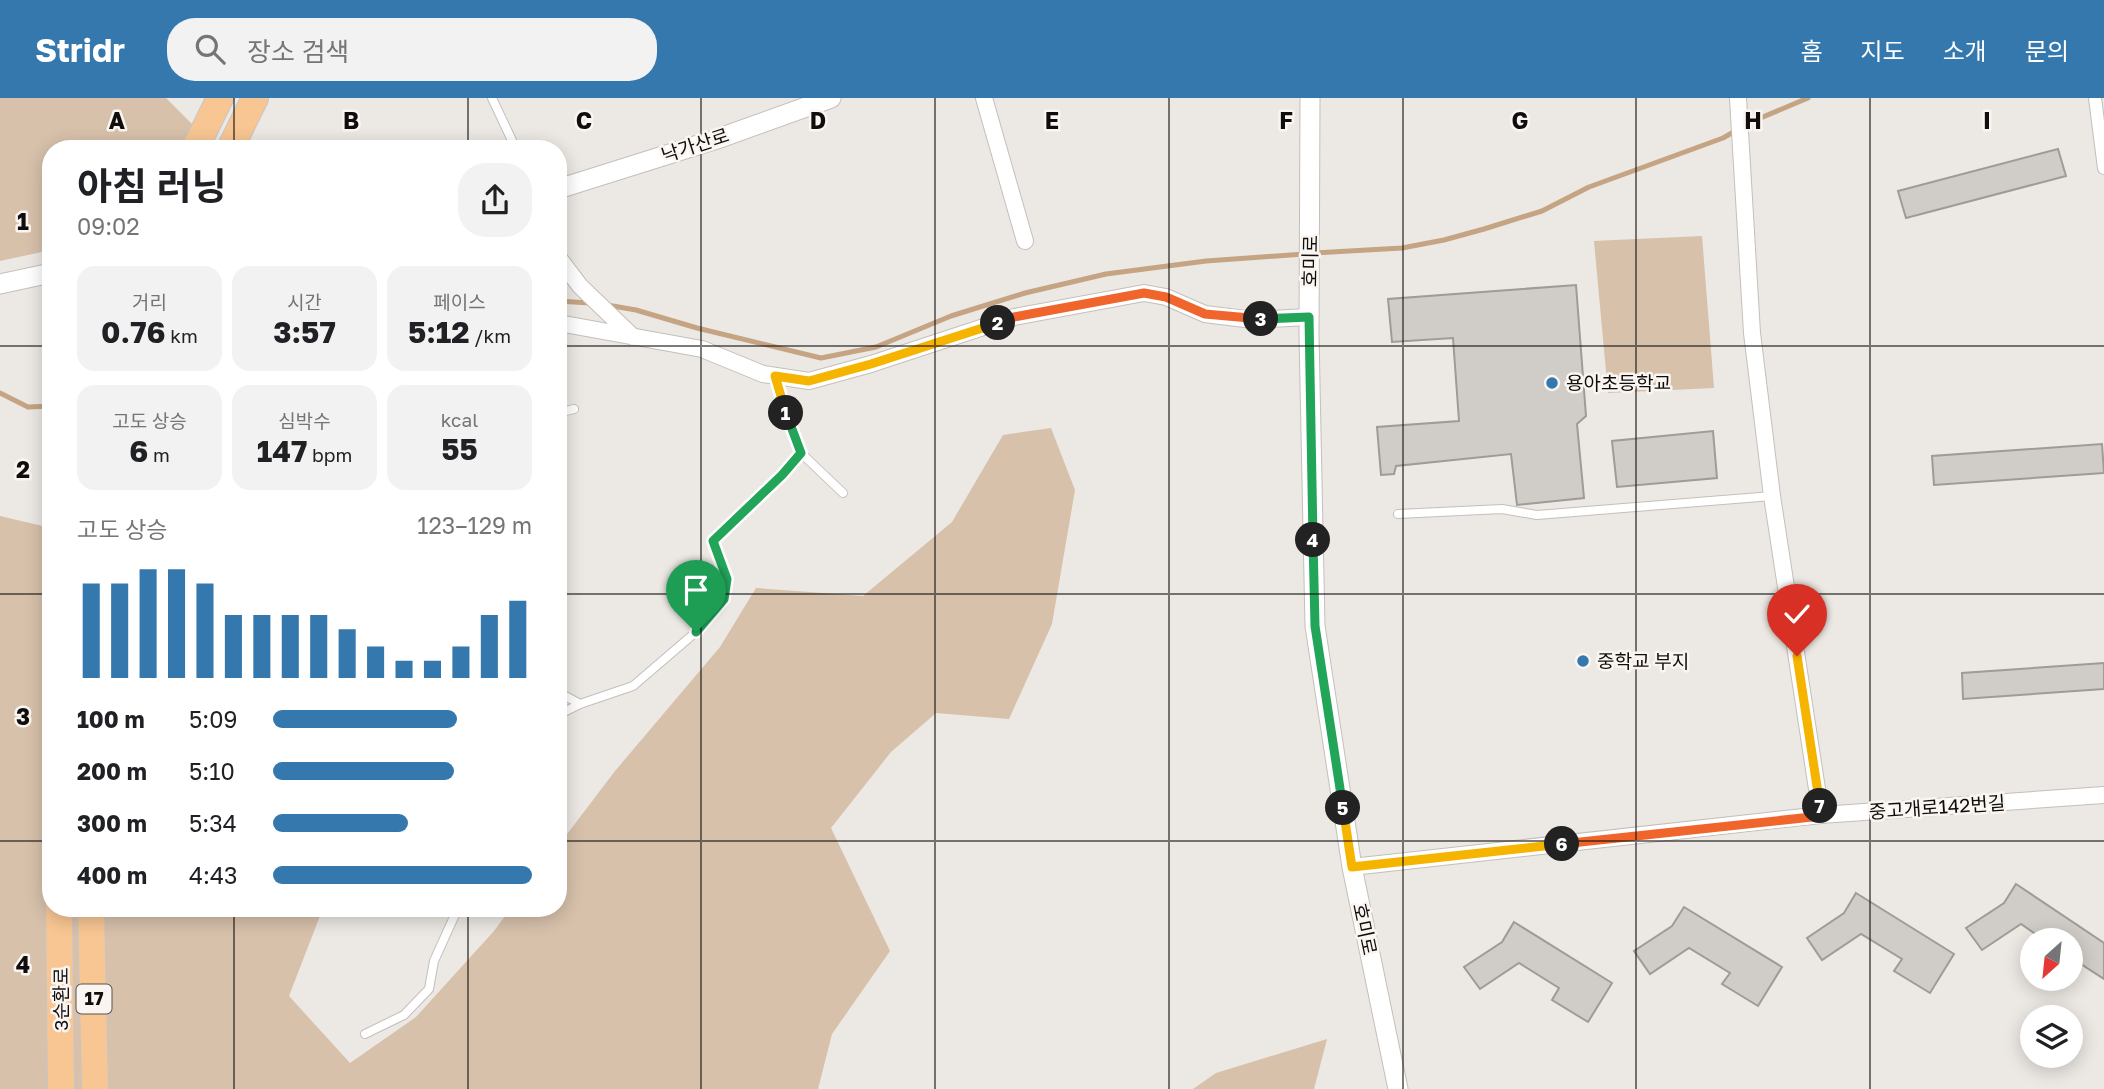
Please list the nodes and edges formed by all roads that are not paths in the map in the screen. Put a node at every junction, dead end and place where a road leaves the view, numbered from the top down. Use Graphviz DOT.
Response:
graph roads {
  1 [pos="220,98"];
  2 [pos="255,98"];
  3 [pos="492,98"];
  4 [pos="831,98"];
  5 [pos="984,98"];
  6 [pos="1310,98"];
  7 [pos="1738,98"];
  8 [pos="2095,98"];
  9 [pos="199,140"];
  10 [pos="234,140"];
  11 [pos="512,140"];
  12 [pos="2104,168"];
  13 [pos="567,186"];
  14 [pos="1025,241"];
  15 [pos="567,269"];
  16 [pos="42,275"];
  17 [pos="0,284"];
  18 [pos="1309,317"];
  19 [pos="567,326"];
  20 [pos="633,337"];
  21 [pos="775,376"];
  22 [pos="574,409"];
  23 [pos="567,411"];
  24 [pos="801,453"];
  25 [pos="843,493"];
  26 [pos="1772,496"];
  27 [pos="1398,514"];
  28 [pos="567,697"];
  29 [pos="580,704"];
  30 [pos="567,710"];
  31 [pos="2104,795"];
  32 [pos="1821,816"];
  33 [pos="1352,867"];
  34 [pos="59,917"];
  35 [pos="91,917"];
  36 [pos="454,917"];
  37 [pos="365,1034"];
  38 [pos="61,1089"];
  39 [pos="95,1089"];
  40 [pos="1398,1089"];
  1 -- 9 [label="highway"];
  2 -- 10 [label="highway"];
  3 -- 11 [label="lane"];
  4 -- 13 [label="street, 낙가산로"];
  5 -- 14 [label="street"];
  6 -- 18 [label="street, 호미로"];
  7 -- 26 [label="street"];
  8 -- 12 [label="street"];
  15 -- 20 [label="street"];
  16 -- 17 [label="street"];
  18 -- 21 [label="street"];
  18 -- 33 [label="street, 호미로"];
  19 -- 20 [label="street"];
  20 -- 21 [label="street"];
  21 -- 24 [label="lane"];
  22 -- 23 [label="lane"];
  24 -- 25 [label="lane"];
  24 -- 29 [label="lane"];
  26 -- 27 [label="lane"];
  26 -- 32 [label="street"];
  28 -- 29 [label="lane"];
  29 -- 30 [label="lane"];
  31 -- 32 [label="street, 중고개로142번길"];
  32 -- 33 [label="street, 중고개로142번길"];
  33 -- 40 [label="street, 호미로"];
  34 -- 38 [label="highway, 3순환로 / 17"];
  35 -- 39 [label="highway, 3순환로 / 17"];
  36 -- 37 [label="lane"];
}
